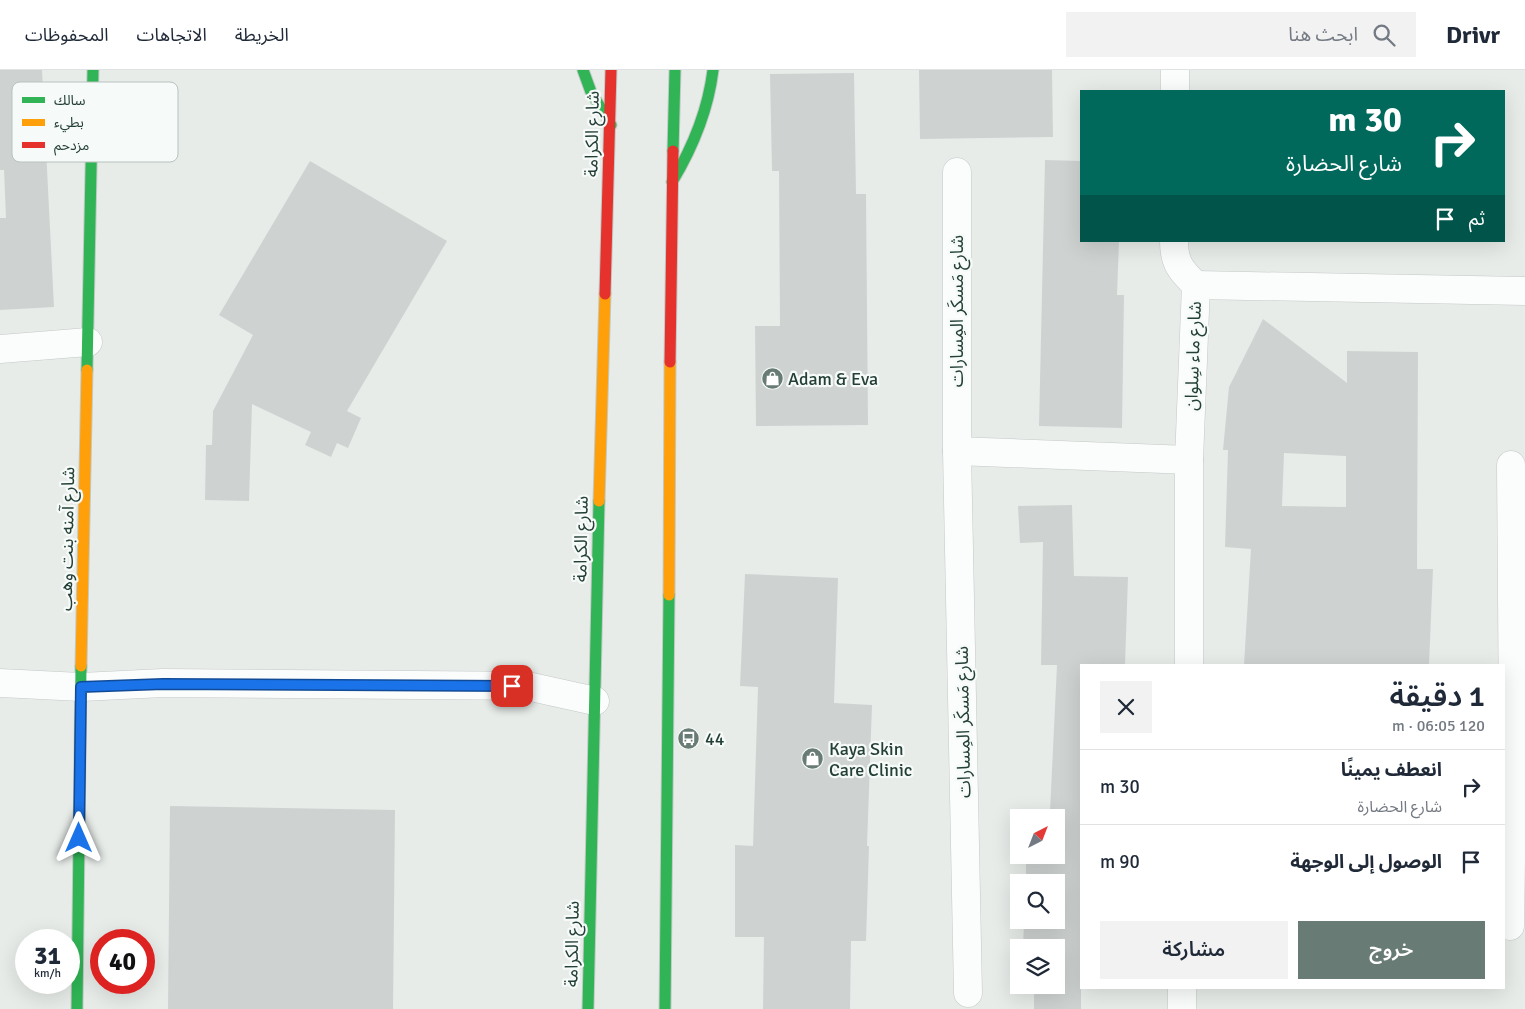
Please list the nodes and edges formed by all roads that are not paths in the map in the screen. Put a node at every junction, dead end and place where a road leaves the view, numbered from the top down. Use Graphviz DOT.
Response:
graph roads {
  1 [pos="583,70"];
  2 [pos="611,70"];
  3 [pos="675,70"];
  4 [pos="713,70"];
  5 [pos="1176,70"];
  6 [pos="1175,90"];
  7 [pos="611,124"];
  8 [pos="92,162"];
  9 [pos="957,172"];
  10 [pos="672,182"];
  11 [pos="1174,242"];
  12 [pos="1196,285"];
  13 [pos="1525,291"];
  14 [pos="88,342"];
  15 [pos="0,349"];
  16 [pos="957,451"];
  17 [pos="1189,460"];
  18 [pos="1511,465"];
  19 [pos="1189,664"];
  20 [pos="0,683"];
  21 [pos="81,687"];
  22 [pos="595,701"];
  23 [pos="1509,727"];
  24 [pos="1510,926"];
  25 [pos="1182,989"];
  26 [pos="968,993"];
  27 [pos="77,1009"];
  28 [pos="588,1009"];
  29 [pos="665,1009"];
  30 [pos="1182,1009"];
  1 -- 7 [label="main road"];
  2 -- 7 [label="main road, شارع الكرامة"];
  3 -- 10 [label="main road"];
  4 -- 10 [label="main road"];
  5 -- 6 [label="street"];
  7 -- 22 [label="main road, شارع الكرامة"];
  8 -- 14 [label="main road, شارع آمنه بنت وهب"];
  9 -- 16 [label="street, شارع مَسكَر المِسارات"];
  10 -- 29 [label="main road"];
  11 -- 12 [label="street"];
  12 -- 13 [label="street, شارع ماء سِلوان"];
  12 -- 17 [label="street, شارع ماء سِلوان"];
  14 -- 15 [label="street"];
  14 -- 21 [label="main road, شارع آمنه بنت وهب"];
  16 -- 17 [label="street"];
  16 -- 26 [label="street, شارع مَسكَر المِسارات"];
  17 -- 19 [label="street, شارع ماء سِلوان"];
  18 -- 23 [label="street"];
  20 -- 21 [label="street"];
  21 -- 22 [label="street"];
  21 -- 27 [label="main road, شارع آمنه بنت وهب"];
  22 -- 28 [label="main road, شارع الكرامة"];
  23 -- 24 [label="street"];
  25 -- 30 [label="street"];
}
